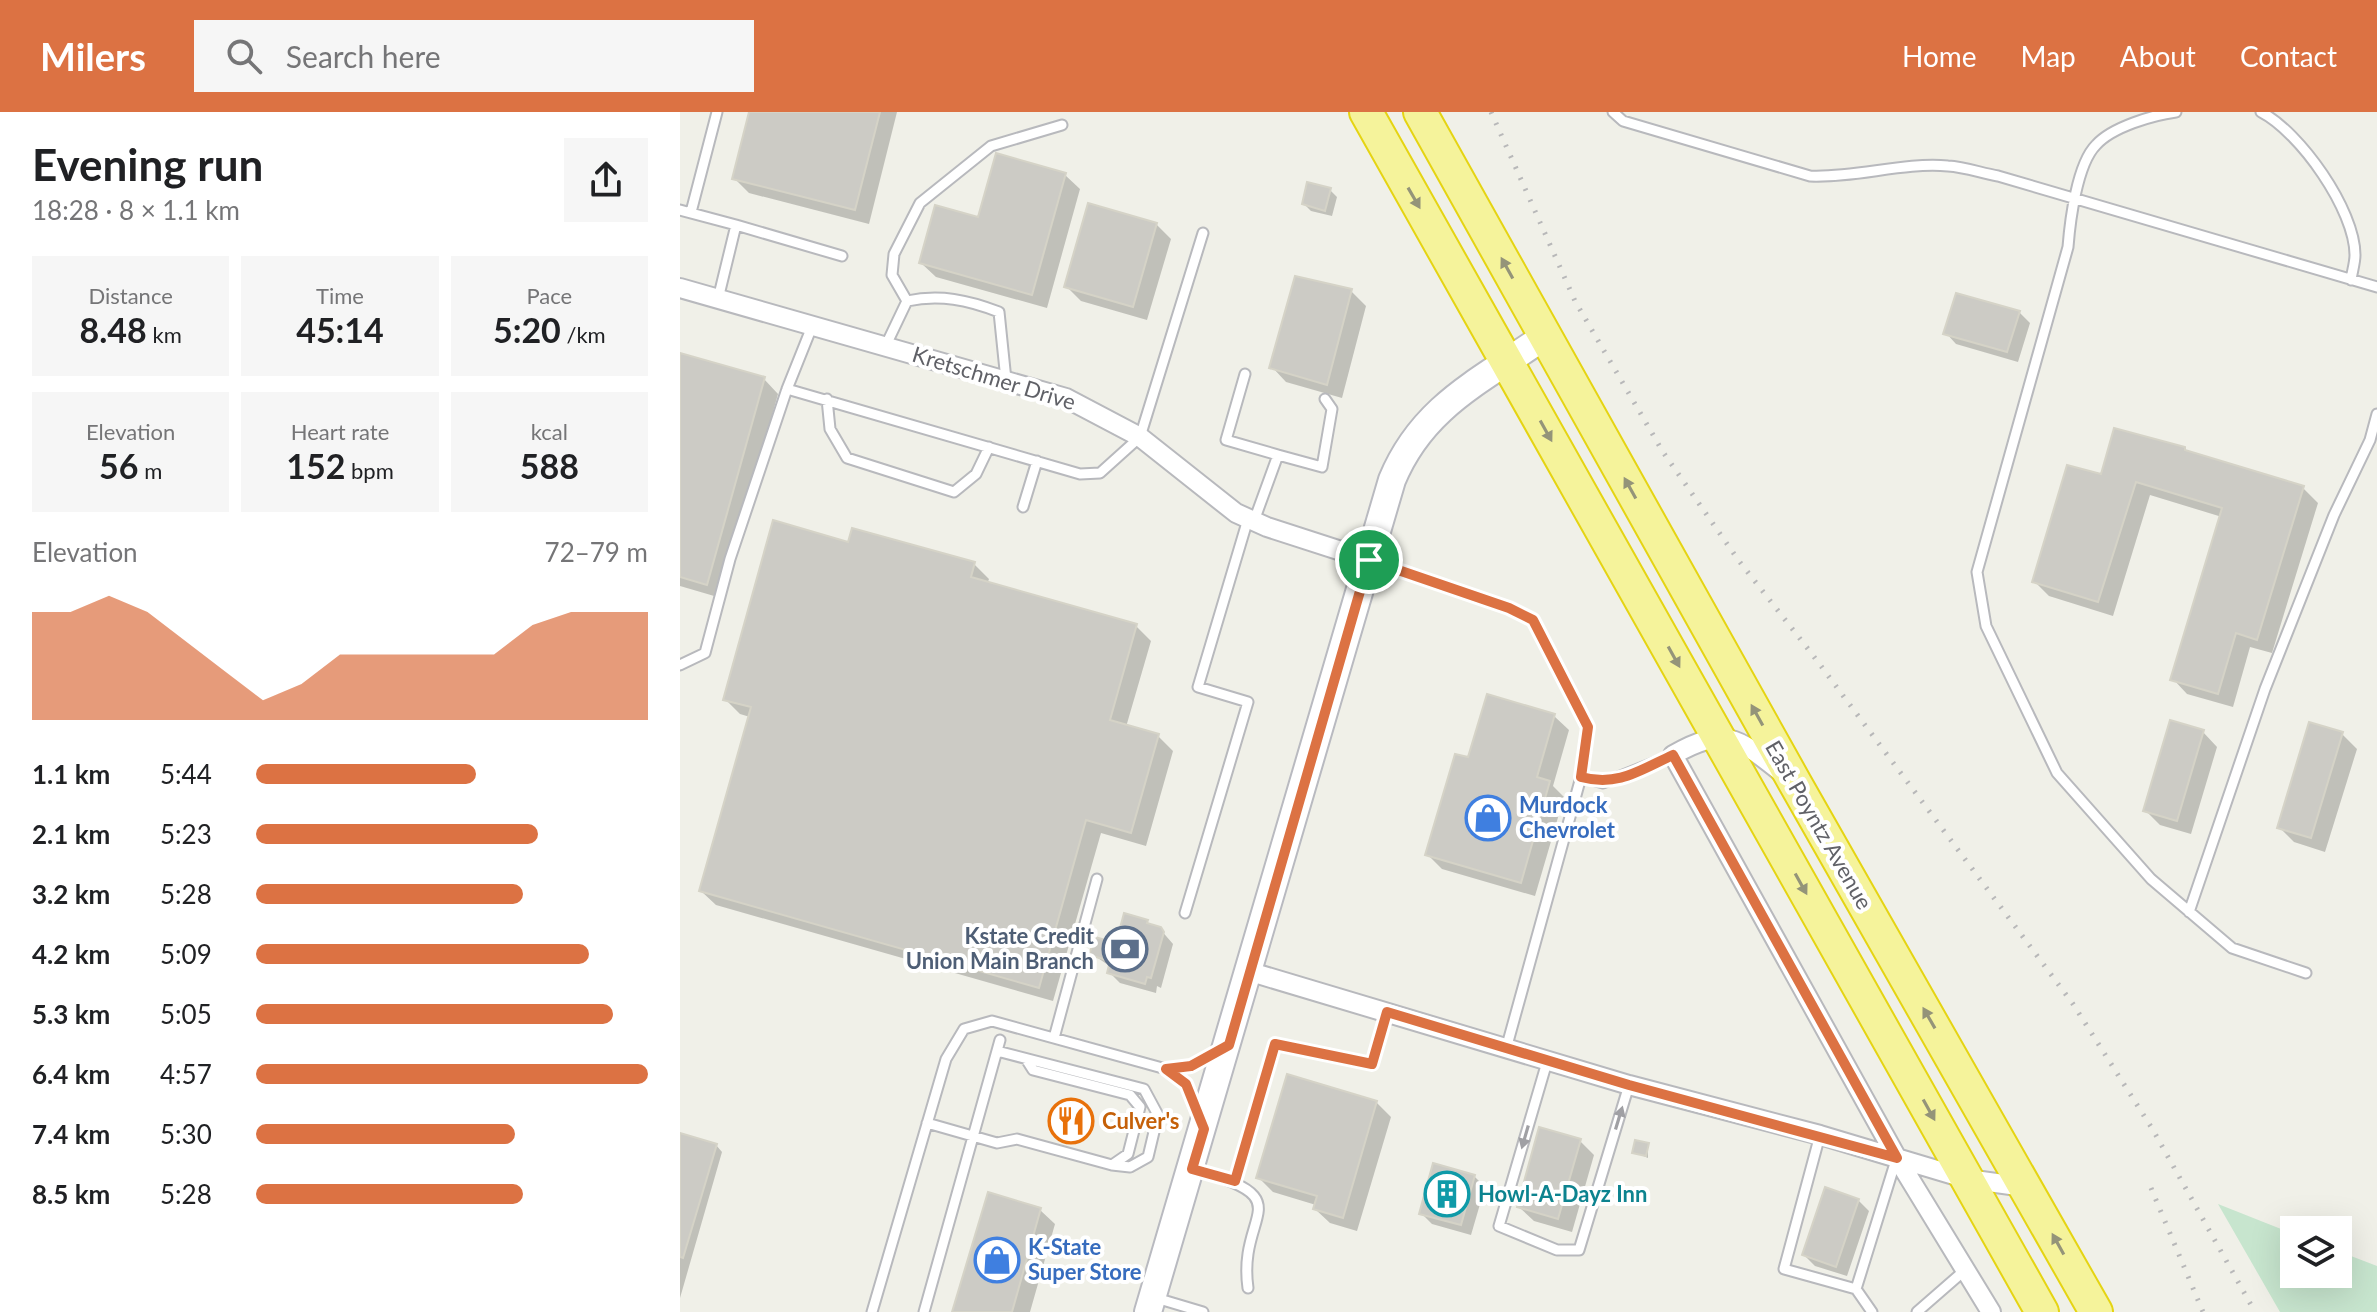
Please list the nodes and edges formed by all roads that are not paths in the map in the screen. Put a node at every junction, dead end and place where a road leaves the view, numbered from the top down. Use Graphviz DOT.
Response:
graph roads {
  1 [pos="717,112"];
  2 [pos="1366,112"];
  3 [pos="1420,112"];
  4 [pos="1613,112"];
  5 [pos="2176,112"];
  6 [pos="2261,112"];
  7 [pos="1062,125"];
  8 [pos="2072,200"];
  9 [pos="685,211"];
  10 [pos="736,225"];
  11 [pos="1203,233"];
  12 [pos="842,256"];
  13 [pos="2351,280"];
  14 [pos="2377,287"];
  15 [pos="680,288"];
  16 [pos="718,299"];
  17 [pos="907,301"];
  18 [pos="813,324"];
  19 [pos="1545,336"];
  20 [pos="886,345"];
  21 [pos="1508,363"];
  22 [pos="1245,374"];
  23 [pos="1006,380"];
  24 [pos="787,389"];
  25 [pos="827,399"];
  26 [pos="1325,399"];
  27 [pos="2377,414"];
  28 [pos="1140,437"];
  29 [pos="989,447"];
  30 [pos="1278,455"];
  31 [pos="1037,461"];
  32 [pos="1023,507"];
  33 [pos="1251,520"];
  34 [pos="1369,560"];
  35 [pos="680,665"];
  36 [pos="1718,735"];
  37 [pos="1673,755"];
  38 [pos="1581,777"];
  39 [pos="1795,783"];
  40 [pos="1097,879"];
  41 [pos="2189,912"];
  42 [pos="1185,913"];
  43 [pos="1251,972"];
  44 [pos="2306,973"];
  45 [pos="1387,1012"];
  46 [pos="1054,1038"];
  47 [pos="1000,1040"];
  48 [pos="1229,1045"];
  49 [pos="1506,1049"];
  50 [pos="997,1051"];
  51 [pos="1026,1059"];
  52 [pos="1547,1062"];
  53 [pos="1166,1069"];
  54 [pos="1629,1085"];
  55 [pos="927,1123"];
  56 [pos="1204,1129"];
  57 [pos="1820,1135"];
  58 [pos="973,1136"];
  59 [pos="1897,1158"];
  60 [pos="1112,1165"];
  61 [pos="1192,1169"];
  62 [pos="1967,1179"];
  63 [pos="1235,1181"];
  64 [pos="2025,1187"];
  65 [pos="1965,1270"];
  66 [pos="1248,1288"];
  67 [pos="1856,1289"];
  68 [pos="1151,1304"];
  69 [pos="872,1312"];
  70 [pos="924,1312"];
  71 [pos="1203,1312"];
  72 [pos="1872,1312"];
  73 [pos="1917,1312"];
  74 [pos="1991,1312"];
  75 [pos="2042,1312"];
  76 [pos="2096,1312"];
  1 -- 9 [label="lane"];
  2 -- 21 [label="highway, East Poyntz Avenue, one-way"];
  19 -- 3 [label="highway, East Poyntz Avenue, one-way"];
  4 -- 8 [label="lane"];
  5 -- 8 [label="lane"];
  6 -- 13 [label="lane"];
  7 -- 17 [label="lane"];
  8 -- 13 [label="lane"];
  8 -- 41 [label="lane"];
  9 -- 10 [label="lane"];
  10 -- 12 [label="lane"];
  10 -- 16 [label="lane"];
  11 -- 28 [label="lane"];
  13 -- 14 [label="lane"];
  15 -- 16 [label="street, Kretschmer Drive"];
  16 -- 18 [label="street, Kretschmer Drive"];
  17 -- 20 [label="lane"];
  17 -- 23 [label="lane"];
  18 -- 20 [label="street, Kretschmer Drive"];
  18 -- 24 [label="lane"];
  19 -- 21 [label="main road"];
  39 -- 19 [label="highway, East Poyntz Avenue, one-way"];
  20 -- 23 [label="street, Kretschmer Drive"];
  21 -- 34 [label="main road"];
  21 -- 36 [label="highway, East Poyntz Avenue, one-way"];
  22 -- 30 [label="lane"];
  23 -- 28 [label="street, Kretschmer Drive"];
  24 -- 25 [label="lane"];
  24 -- 35 [label="lane"];
  25 -- 29 [label="lane"];
  25 -- 29 [label="lane"];
  26 -- 30 [label="lane"];
  27 -- 41 [label="lane"];
  28 -- 31 [label="lane"];
  28 -- 33 [label="street, Kretschmer Drive"];
  29 -- 31 [label="lane"];
  30 -- 33 [label="lane"];
  31 -- 32 [label="lane"];
  33 -- 34 [label="street, Kretschmer Drive"];
  33 -- 42 [label="lane"];
  34 -- 38 [label="lane"];
  34 -- 43 [label="main road"];
  36 -- 37 [label="street"];
  36 -- 39 [label="street"];
  36 -- 62 [label="highway, East Poyntz Avenue, one-way"];
  37 -- 38 [label="lane"];
  37 -- 59 [label="street"];
  38 -- 49 [label="lane"];
  64 -- 39 [label="highway, East Poyntz Avenue, one-way"];
  40 -- 46 [label="lane"];
  41 -- 44 [label="lane"];
  43 -- 45 [label="street"];
  43 -- 48 [label="main road"];
  45 -- 49 [label="street"];
  45 -- 63 [label="lane"];
  46 -- 53 [label="lane"];
  46 -- 55 [label="lane"];
  47 -- 50 [label="lane"];
  48 -- 53 [label="lane"];
  48 -- 56 [label="main road"];
  49 -- 52 [label="street"];
  50 -- 51 [label="lane"];
  50 -- 58 [label="lane"];
  51 -- 60 [label="lane"];
  51 -- 60 [label="lane"];
  52 -- 54 [label="street"];
  52 -- 54 [label="lane, one-way"];
  53 -- 56 [label="lane"];
  54 -- 57 [label="street"];
  55 -- 58 [label="lane"];
  55 -- 69 [label="lane"];
  56 -- 61 [label="main road"];
  57 -- 59 [label="street"];
  57 -- 67 [label="lane"];
  58 -- 60 [label="lane"];
  58 -- 70 [label="lane"];
  59 -- 62 [label="street"];
  59 -- 65 [label="street"];
  59 -- 67 [label="lane"];
  61 -- 63 [label="lane"];
  61 -- 68 [label="main road"];
  62 -- 64 [label="street"];
  62 -- 75 [label="highway, East Poyntz Avenue"];
  63 -- 66 [label="lane"];
  76 -- 64 [label="highway, East Poyntz Avenue, one-way"];
  65 -- 73 [label="lane"];
  65 -- 74 [label="street"];
  67 -- 72 [label="lane"];
  68 -- 71 [label="lane"];
}
